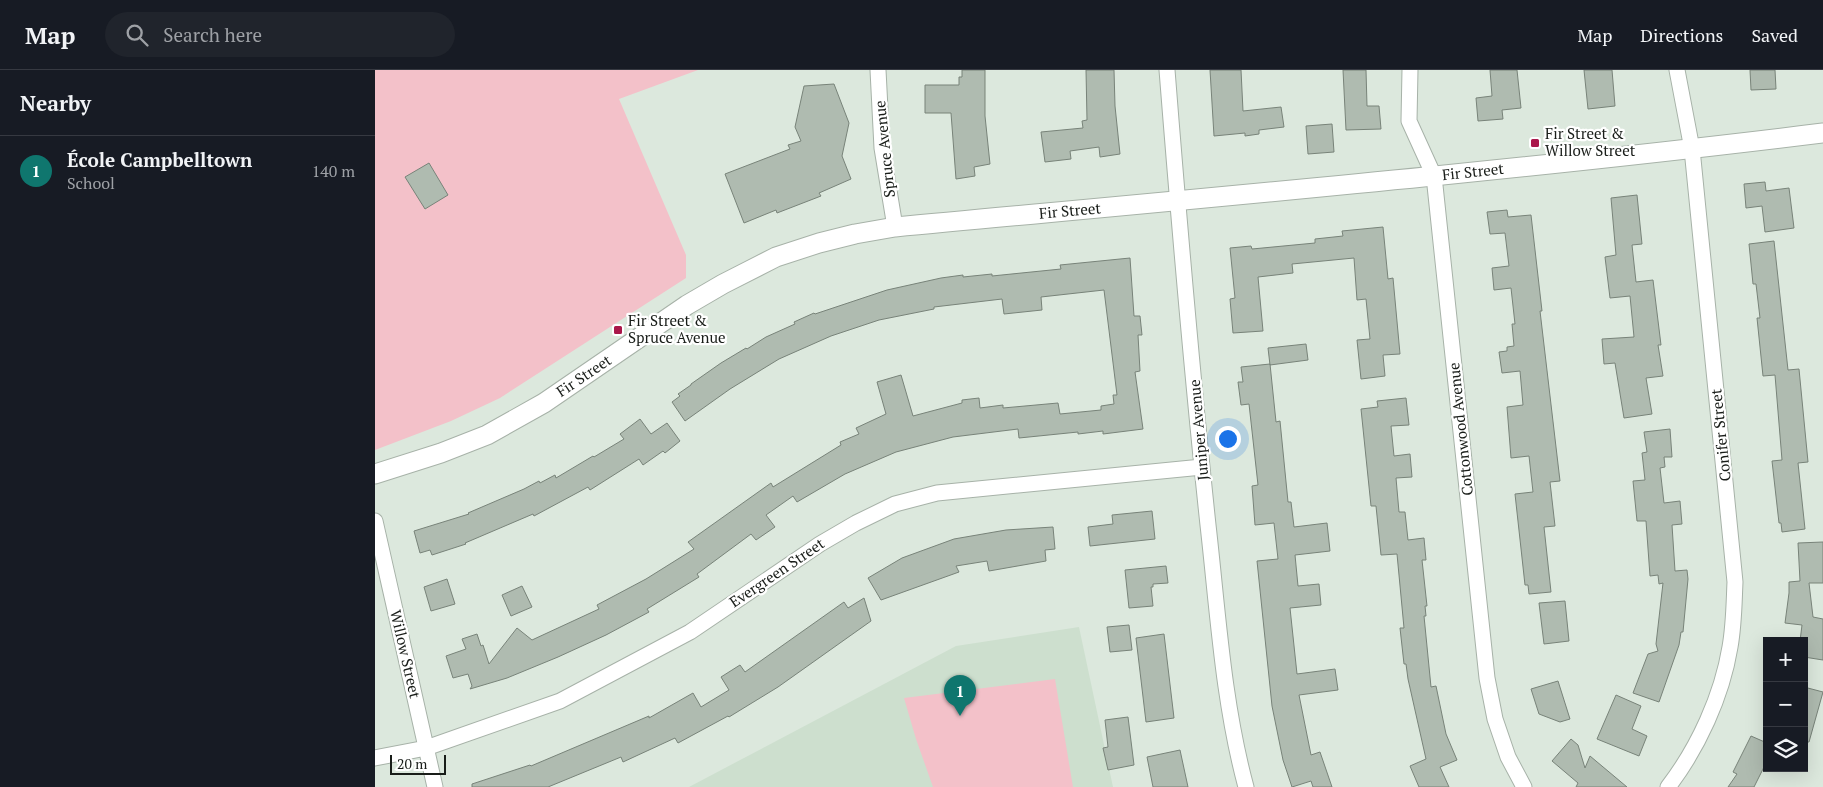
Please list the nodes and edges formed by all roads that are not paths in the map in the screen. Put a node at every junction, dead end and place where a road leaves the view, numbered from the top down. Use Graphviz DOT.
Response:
graph roads {
  1 [pos="878,70"];
  2 [pos="1167,70"];
  3 [pos="1410,70"];
  4 [pos="1677,70"];
  5 [pos="1823,133"];
  6 [pos="1691,149"];
  7 [pos="1434,176"];
  8 [pos="1178,201"];
  9 [pos="895,227"];
  10 [pos="1202,467"];
  11 [pos="375,474"];
  12 [pos="375,521"];
  13 [pos="426,748"];
  14 [pos="375,758"];
  15 [pos="435,787"];
  16 [pos="1245,787"];
  17 [pos="1524,787"];
  18 [pos="1668,787"];
  1 -- 9 [label="street, Spruce Avenue"];
  2 -- 8 [label="street, Juniper Avenue"];
  3 -- 7 [label="street, Cottonwood Avenue"];
  4 -- 6 [label="street, Conifer Street"];
  5 -- 6 [label="street, Fir Street"];
  6 -- 7 [label="street, Fir Street"];
  6 -- 18 [label="street, Conifer Street"];
  7 -- 8 [label="street, Fir Street"];
  7 -- 17 [label="street, Cottonwood Avenue"];
  8 -- 9 [label="street, Fir Street"];
  8 -- 10 [label="street, Juniper Avenue"];
  9 -- 11 [label="street, Fir Street"];
  10 -- 13 [label="street, Evergreen Street"];
  10 -- 16 [label="street, Juniper Avenue"];
  12 -- 13 [label="street, Willow Street"];
  13 -- 14 [label="street, Evergreen Street"];
  13 -- 15 [label="street, Willow Street"];
}
